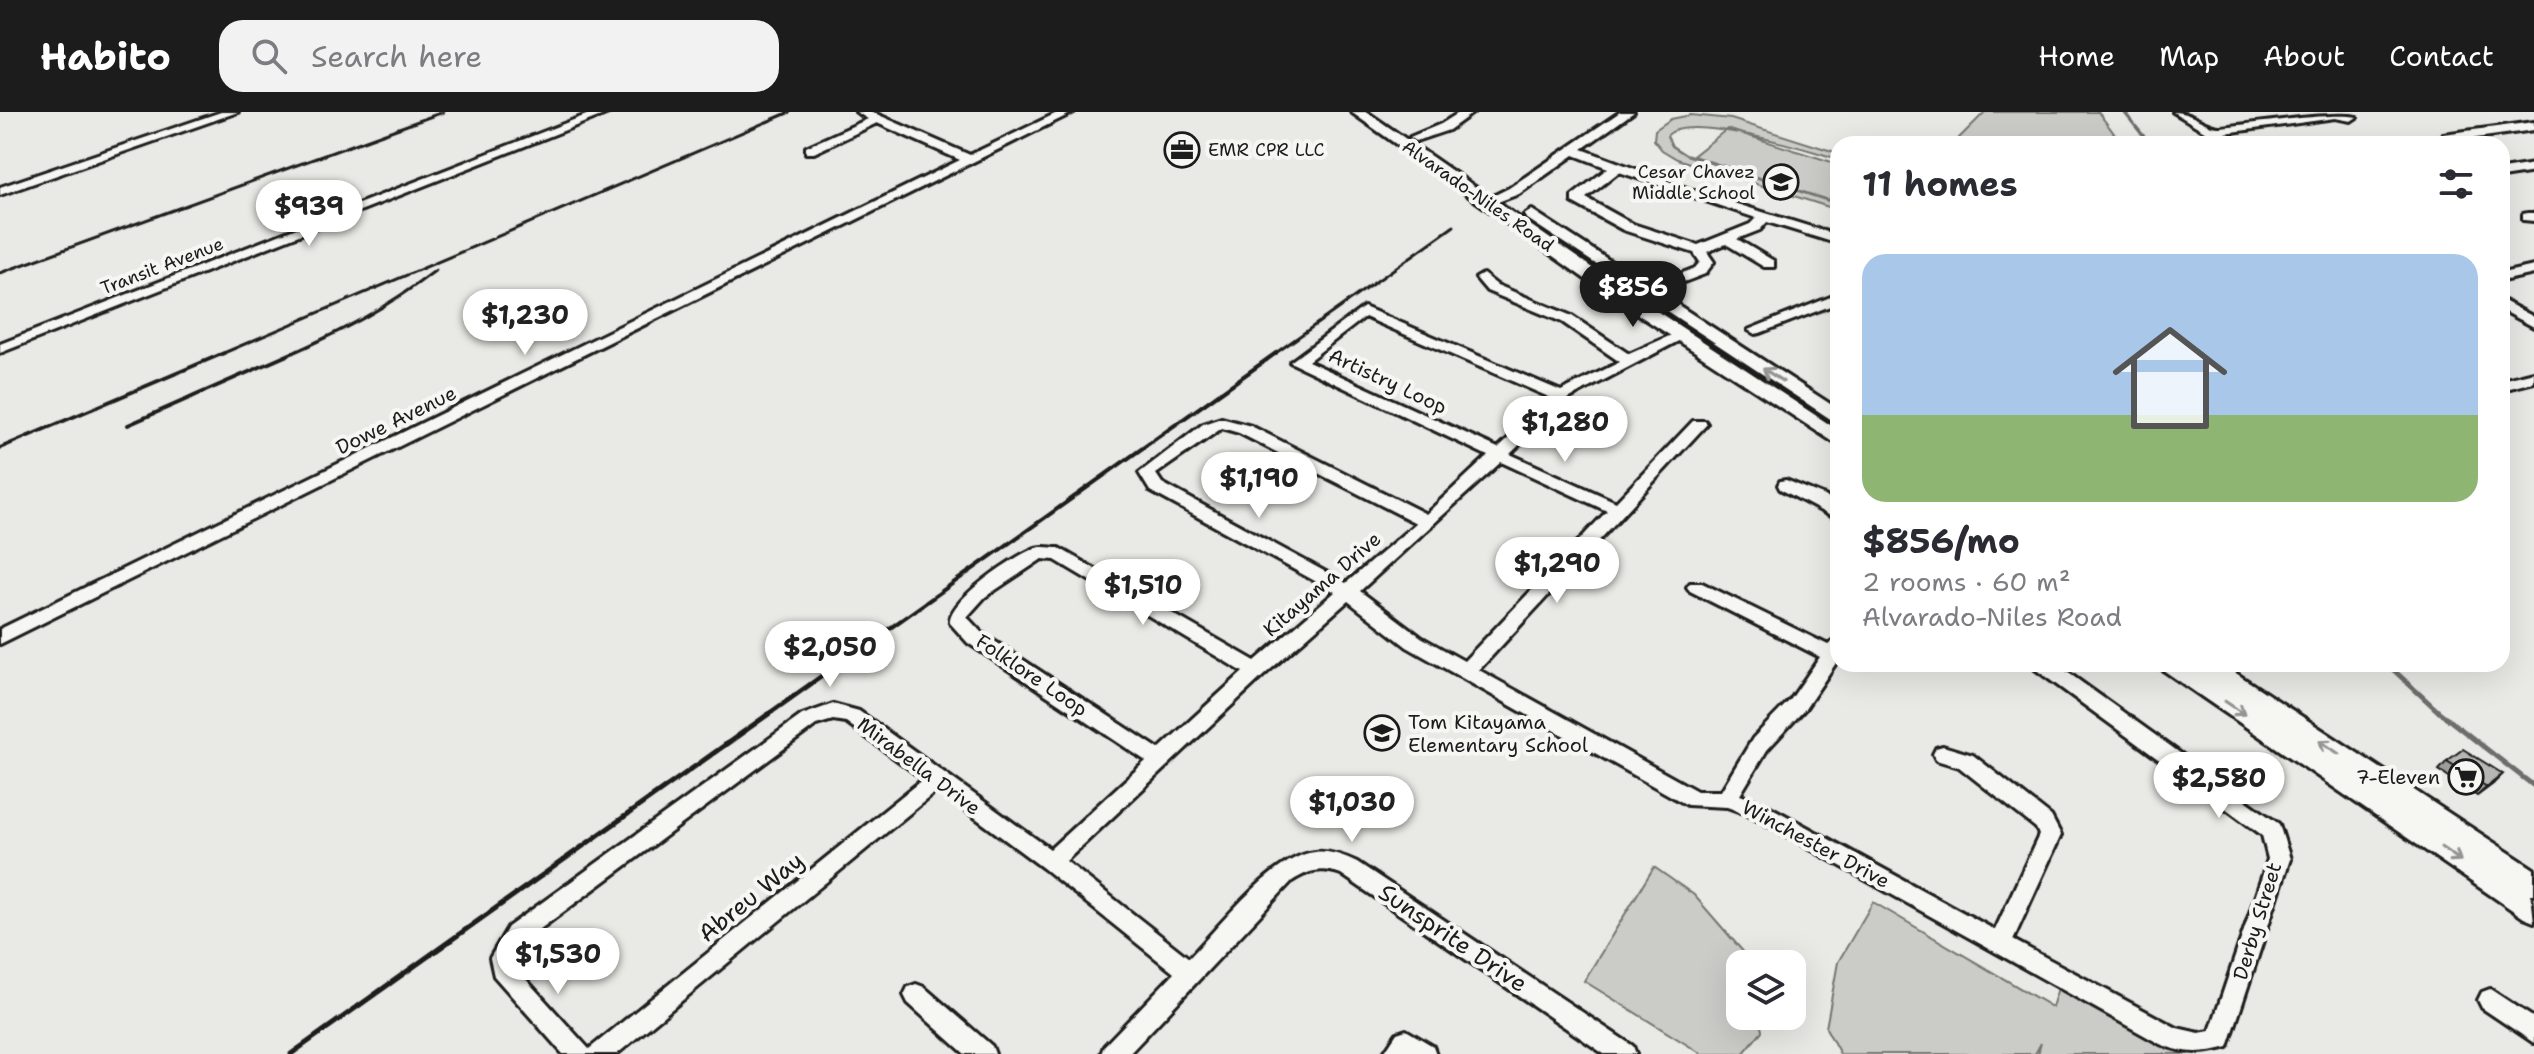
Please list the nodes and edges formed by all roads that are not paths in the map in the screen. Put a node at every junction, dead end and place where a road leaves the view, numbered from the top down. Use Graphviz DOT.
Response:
graph roads {
  1 [pos="232,112"];
  2 [pos="605,112"];
  3 [pos="862,112"];
  4 [pos="1068,112"];
  5 [pos="1358,112"];
  6 [pos="1379,112"];
  7 [pos="1468,112"];
  8 [pos="1628,112"];
  9 [pos="2183,114"];
  10 [pos="2351,117"];
  11 [pos="877,119"];
  12 [pos="2534,126"];
  13 [pos="2214,131"];
  14 [pos="2222,136"];
  15 [pos="2458,136"];
  16 [pos="1416,137"];
  17 [pos="810,150"];
  18 [pos="1575,151"];
  19 [pos="970,160"];
  20 [pos="1618,166"];
  21 [pos="2534,168"];
  22 [pos="2510,172"];
  23 [pos="0,191"];
  24 [pos="1504,196"];
  25 [pos="1577,199"];
  26 [pos="1487,202"];
  27 [pos="1562,210"];
  28 [pos="1765,217"];
  29 [pos="1830,237"];
  30 [pos="1726,238"];
  31 [pos="1699,250"];
  32 [pos="1769,264"];
  33 [pos="2534,270"];
  34 [pos="2510,275"];
  35 [pos="1483,278"];
  36 [pos="1647,292"];
  37 [pos="1830,301"];
  38 [pos="2510,309"];
  39 [pos="2534,323"];
  40 [pos="1755,330"];
  41 [pos="1686,339"];
  42 [pos="0,349"];
  43 [pos="1634,361"];
  44 [pos="2534,377"];
  45 [pos="2510,383"];
  46 [pos="1561,397"];
  47 [pos="1830,413"];
  48 [pos="1699,424"];
  49 [pos="1830,434"];
  50 [pos="1497,455"];
  51 [pos="1786,485"];
  52 [pos="1830,508"];
  53 [pos="1617,509"];
  54 [pos="1428,522"];
  55 [pos="1696,587"];
  56 [pos="1347,591"];
  57 [pos="0,637"];
  58 [pos="1830,648"];
  59 [pos="1830,657"];
  60 [pos="1256,671"];
  61 [pos="1466,672"];
  62 [pos="2053,672"];
  63 [pos="2183,672"];
  64 [pos="2216,672"];
  65 [pos="1943,754"];
  66 [pos="1160,760"];
  67 [pos="936,780"];
  68 [pos="1727,799"];
  69 [pos="1051,862"];
  70 [pos="2534,883"];
  71 [pos="2534,910"];
  72 [pos="2000,943"];
  73 [pos="1190,972"];
  74 [pos="916,995"];
  75 [pos="2490,1000"];
  76 [pos="2534,1032"];
  77 [pos="2207,1046"];
  78 [pos="1623,1053"];
  79 [pos="579,1054"];
  80 [pos="599,1054"];
  81 [pos="983,1054"];
  82 [pos="1113,1054"];
  1 -- 23 [label="street"];
  2 -- 42 [label="street, Transit Avenue"];
  3 -- 11 [label="street"];
  4 -- 19 [label="street, Dowe Avenue"];
  5 -- 26 [label="main road, Alvarado-Niles Road"];
  6 -- 16 [label="main road, Alvarado-Niles Road"];
  7 -- 16 [label="street"];
  8 -- 18 [label="street"];
  9 -- 13 [label="street"];
  10 -- 13 [label="street"];
  11 -- 17 [label="street"];
  11 -- 19 [label="street"];
  12 -- 15 [label="street"];
  13 -- 14 [label="street"];
  16 -- 24 [label="main road, Alvarado-Niles Road"];
  18 -- 20 [label="street"];
  18 -- 24 [label="street"];
  19 -- 57 [label="street, Dowe Avenue"];
  20 -- 25 [label="street"];
  20 -- 28 [label="street"];
  21 -- 22 [label="street"];
  24 -- 26 [label="street"];
  24 -- 36 [label="main road, Alvarado-Niles Road"];
  25 -- 27 [label="street"];
  25 -- 31 [label="street"];
  26 -- 41 [label="main road, Alvarado-Niles Road"];
  28 -- 29 [label="street"];
  28 -- 30 [label="street"];
  30 -- 31 [label="street"];
  30 -- 32 [label="street"];
  31 -- 36 [label="street"];
  33 -- 34 [label="street"];
  35 -- 43 [label="street"];
  47 -- 36 [label="main road, Alvarado-Niles Road, one-way"];
  37 -- 40 [label="street"];
  38 -- 39 [label="street"];
  41 -- 43 [label="street, Kitayama Drive"];
  41 -- 49 [label="main road, Alvarado-Niles Road"];
  43 -- 46 [label="street, Kitayama Drive"];
  44 -- 45 [label="street"];
  46 -- 50 [label="street, Kitayama Drive"];
  46 -- 50 [label="street, Artistry Loop"];
  48 -- 53 [label="street"];
  50 -- 53 [label="street"];
  50 -- 54 [label="street, Kitayama Drive"];
  51 -- 52 [label="street"];
  53 -- 61 [label="street"];
  54 -- 56 [label="street, Kitayama Drive"];
  54 -- 56 [label="street, Winchester Drive"];
  55 -- 58 [label="street"];
  56 -- 60 [label="street, Kitayama Drive"];
  56 -- 61 [label="street, Winchester Drive"];
  59 -- 68 [label="street"];
  60 -- 66 [label="street, Kitayama Drive"];
  60 -- 66 [label="street, Folklore Loop"];
  61 -- 68 [label="street, Winchester Drive"];
  62 -- 77 [label="street, Derby Street"];
  63 -- 71 [label="main road, one-way"];
  70 -- 64 [label="main road, one-way"];
  65 -- 72 [label="street"];
  66 -- 69 [label="street, Kitayama Drive"];
  67 -- 69 [label="street, Mirabella Drive"];
  67 -- 79 [label="street, Mirabella Drive"];
  67 -- 80 [label="street, Abreu Way"];
  68 -- 72 [label="street, Winchester Drive"];
  69 -- 73 [label="street, Mirabella Drive"];
  72 -- 77 [label="street, Winchester Drive"];
  73 -- 78 [label="street, Sunsprite Drive"];
  73 -- 82 [label="street, Sunsprite Drive"];
  74 -- 81 [label="street"];
  75 -- 76 [label="street"];
}
